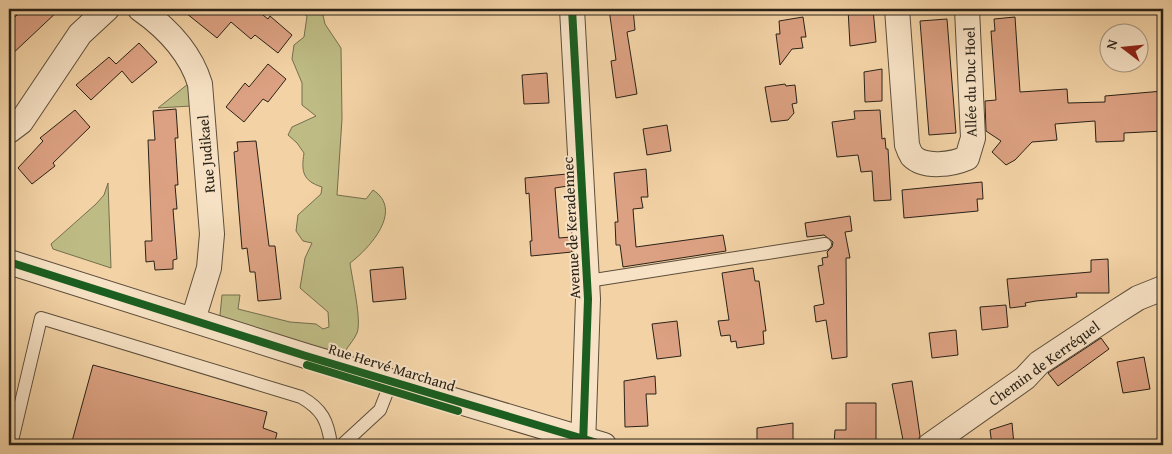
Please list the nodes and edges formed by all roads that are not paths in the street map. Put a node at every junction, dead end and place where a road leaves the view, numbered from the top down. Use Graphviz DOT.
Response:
graph roads {
  1 [pos="107,9"];
  2 [pos="140,9"];
  3 [pos="572,9"];
  4 [pos="897,9"];
  5 [pos="968,9"];
  6 [pos="9,131"];
  7 [pos="825,244"];
  8 [pos="9,262"];
  9 [pos="588,281"];
  10 [pos="1163,288"];
  11 [pos="193,320"];
  12 [pos="391,382"];
  13 [pos="590,443"];
  14 [pos="10,445"];
  15 [pos="331,445"];
  16 [pos="342,445"];
  17 [pos="930,445"];
  1 -- 6 [label="street"];
  2 -- 11 [label="street, Rue Judikael"];
  3 -- 9 [label="street, Avenue de Keradennec"];
  4 -- 5 [label="street, Allée du Duc Hoel"];
  7 -- 9 [label="lane, Avenue de Keradennec"];
  8 -- 11 [label="street, Rue Hervé Marchand"];
  9 -- 13 [label="street, Avenue de Keradennec"];
  10 -- 17 [label="street, Chemin de Kerréquel"];
  11 -- 12 [label="street, Rue Hervé Marchand"];
  12 -- 13 [label="street, Rue Hervé Marchand"];
  12 -- 16 [label="lane"];
  14 -- 15 [label="lane"];
}
